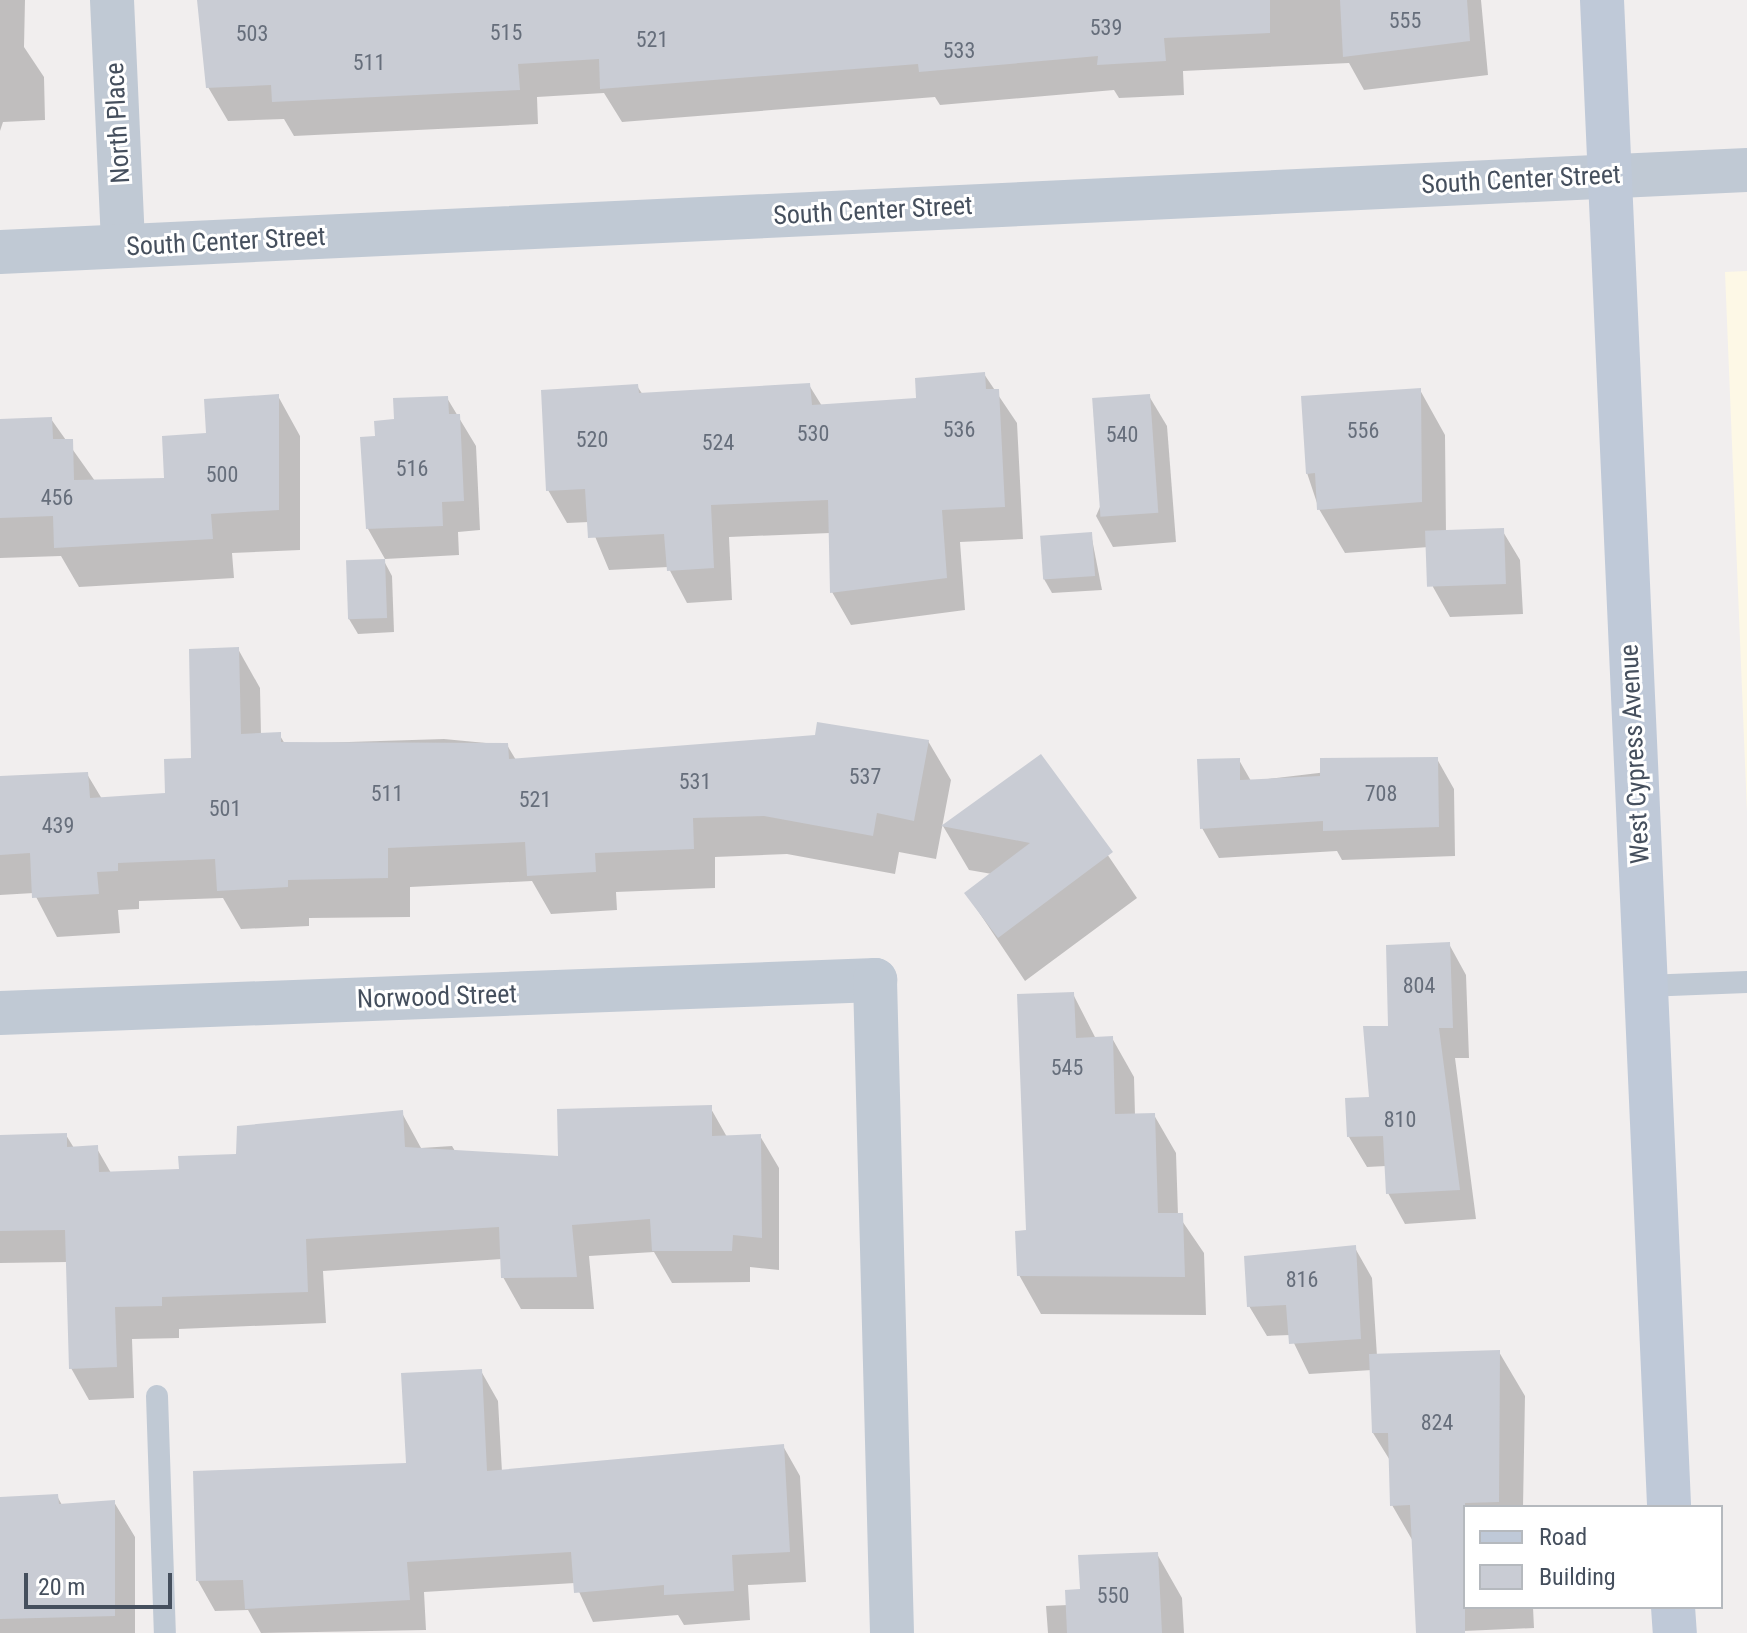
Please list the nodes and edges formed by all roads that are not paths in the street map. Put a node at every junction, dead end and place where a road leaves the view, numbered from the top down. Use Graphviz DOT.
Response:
graph roads {
  1 [pos="112,0"];
  2 [pos="1602,0"];
  3 [pos="1747,170"];
  4 [pos="1609,175"];
  5 [pos="123,246"];
  6 [pos="0,252"];
  7 [pos="1747,982"];
  8 [pos="1645,986"];
  9 [pos="0,1013"];
  10 [pos="157,1396"];
  11 [pos="1669,1505"];
  12 [pos="1673,1609"];
  13 [pos="165,1633"];
  14 [pos="892,1633"];
  15 [pos="1675,1633"];
  1 -- 5 [label="street, North Place"];
  2 -- 4 [label="main road, West Cypress Avenue"];
  3 -- 4 [label="street, South Center Street"];
  4 -- 5 [label="street, South Center Street"];
  4 -- 8 [label="main road, West Cypress Avenue"];
  5 -- 6 [label="street, South Center Street"];
  7 -- 8 [label="lane"];
  8 -- 11 [label="main road, West Cypress Avenue"];
  9 -- 14 [label="street, Norwood Street"];
  10 -- 13 [label="lane"];
  12 -- 15 [label="main road"];
}
